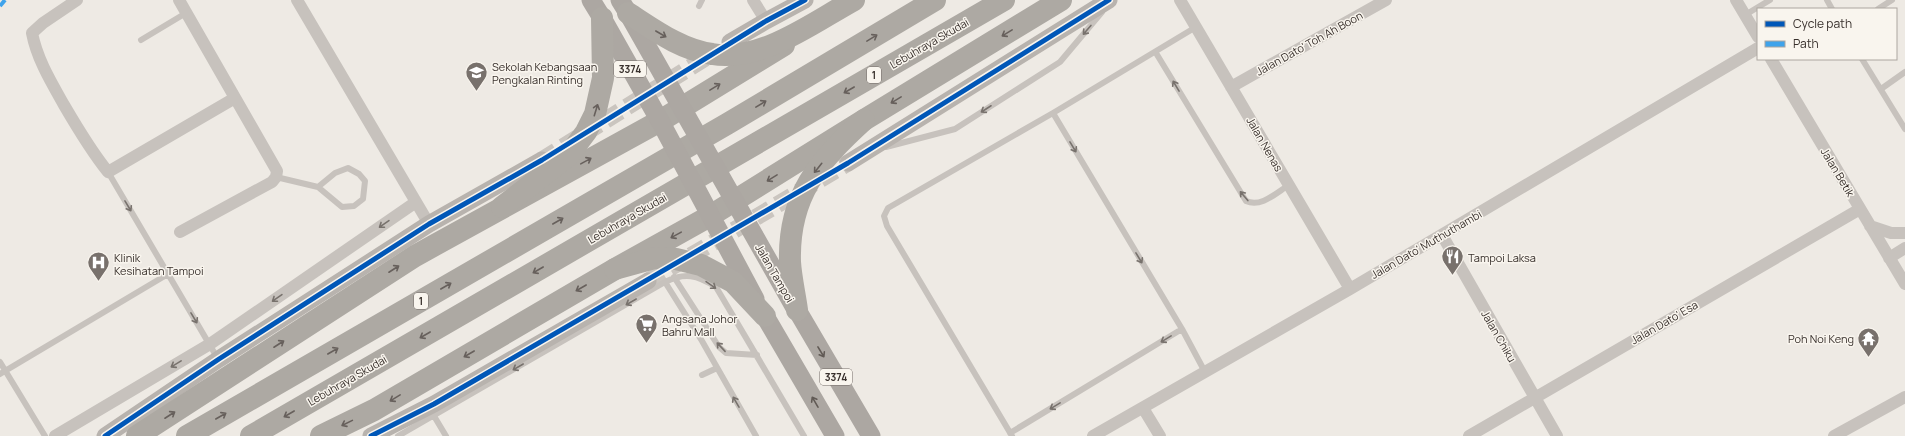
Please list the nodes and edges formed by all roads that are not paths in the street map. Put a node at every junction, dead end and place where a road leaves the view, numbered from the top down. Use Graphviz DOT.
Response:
graph roads {
  1 [pos="77,0"];
  2 [pos="179,0"];
  3 [pos="297,0"];
  4 [pos="753,0"];
  5 [pos="805,0"];
  6 [pos="854,0"];
  7 [pos="859,0"];
  8 [pos="935,0"];
  9 [pos="1004,0"];
  10 [pos="1061,0"];
  11 [pos="1108,0"];
  12 [pos="1112,0"];
  13 [pos="1180,0"];
  14 [pos="1386,0"];
  15 [pos="1736,0"];
  16 [pos="1770,0"];
  17 [pos="1892,0"];
  18 [pos="622,4"];
  19 [pos="1880,8"];
  20 [pos="596,9"];
  21 [pos="186,13"];
  22 [pos="1745,15"];
  23 [pos="766,21"];
  24 [pos="1196,27"];
  25 [pos="1757,35"];
  26 [pos="141,40"];
  27 [pos="730,42"];
  28 [pos="1757,49"];
  29 [pos="1156,52"];
  30 [pos="1772,60"];
  31 [pos="1863,60"];
  32 [pos="1905,72"];
  33 [pos="1231,87"];
  34 [pos="1880,89"];
  35 [pos="235,98"];
  36 [pos="682,107"];
  37 [pos="1053,113"];
  38 [pos="660,120"];
  39 [pos="864,120"];
  40 [pos="1905,129"];
  41 [pos="865,152"];
  42 [pos="542,160"];
  43 [pos="848,163"];
  44 [pos="108,172"];
  45 [pos="276,177"];
  46 [pos="1289,185"];
  47 [pos="318,187"];
  48 [pos="734,201"];
  49 [pos="416,202"];
  50 [pos="502,206"];
  51 [pos="1860,209"];
  52 [pos="710,216"];
  53 [pos="430,224"];
  54 [pos="1870,226"];
  55 [pos="180,232"];
  56 [pos="1905,234"];
  57 [pos="1442,235"];
  58 [pos="1905,248"];
  59 [pos="1889,258"];
  60 [pos="615,268"];
  61 [pos="168,274"];
  62 [pos="674,277"];
  63 [pos="656,281"];
  64 [pos="1905,284"];
  65 [pos="1350,289"];
  66 [pos="799,314"];
  67 [pos="768,322"];
  68 [pos="1182,329"];
  69 [pos="210,344"];
  70 [pos="757,355"];
  71 [pos="219,359"];
  72 [pos="0,362"];
  73 [pos="717,368"];
  74 [pos="3,372"];
  75 [pos="1205,372"];
  76 [pos="702,375"];
  77 [pos="1905,397"];
  78 [pos="1534,398"];
  79 [pos="1142,408"];
  80 [pos="434,416"];
  81 [pos="1011,434"];
  82 [pos="58,435"];
  83 [pos="45,436"];
  84 [pos="105,436"];
  85 [pos="137,436"];
  86 [pos="187,436"];
  87 [pos="252,436"];
  88 [pos="321,436"];
  89 [pos="371,436"];
  90 [pos="398,436"];
  91 [pos="446,436"];
  92 [pos="756,436"];
  93 [pos="804,436"];
  94 [pos="835,436"];
  95 [pos="871,436"];
  96 [pos="1093,436"];
  97 [pos="1160,436"];
  98 [pos="1469,436"];
  99 [pos="1557,436"];
  100 [pos="1834,436"];
  1 -- 44 [label="street"];
  2 -- 21 [label="street"];
  3 -- 49 [label="street"];
  4 -- 23 [label="street"];
  5 -- 23 [label="street"];
  18 -- 6 [label="highway, one-way, bridge"];
  36 -- 7 [label="highway, one-way, bridge"];
  86 -- 8 [label="highway, 1, one-way"];
  9 -- 87 [label="highway, Lebuhraya Skudai / 1, one-way"];
  10 -- 39 [label="highway, one-way"];
  11 -- 41 [label="street"];
  12 -- 41 [label="lane, one-way"];
  13 -- 24 [label="street, Jalan Nenas"];
  14 -- 33 [label="street, Jalan Dato' Toh Ah Boon"];
  15 -- 22 [label="street"];
  16 -- 22 [label="lane"];
  17 -- 19 [label="lane"];
  18 -- 36 [label="main road, 3374, bridge"];
  20 -- 38 [label="main road, 3374, bridge"];
  50 -- 20 [label="highway, one-way, bridge"];
  21 -- 26 [label="lane"];
  21 -- 35 [label="street"];
  22 -- 25 [label="street"];
  23 -- 27 [label="street"];
  24 -- 29 [label="lane"];
  24 -- 33 [label="street, Jalan Nenas"];
  28 -- 57 [label="street, Jalan Dato' Muthuthambi"];
  29 -- 37 [label="lane"];
  46 -- 29 [label="lane, one-way"];
  30 -- 51 [label="street, Jalan Betik"];
  31 -- 34 [label="lane"];
  32 -- 34 [label="lane"];
  33 -- 46 [label="street, Jalan Nenas"];
  34 -- 40 [label="lane"];
  35 -- 44 [label="street"];
  35 -- 45 [label="street"];
  36 -- 38 [label="highway"];
  36 -- 48 [label="main road, Jalan Tampoi / 3374, bridge"];
  37 -- 68 [label="lane, one-way"];
  37 -- 81 [label="lane"];
  50 -- 38 [label="highway, one-way, bridge"];
  38 -- 52 [label="main road, 3374, bridge"];
  39 -- 48 [label="highway, one-way, bridge"];
  39 -- 66 [label="highway, one-way, bridge"];
  41 -- 43 [label="street"];
  42 -- 53 [label="street"];
  44 -- 61 [label="lane, one-way"];
  45 -- 47 [label="lane"];
  45 -- 55 [label="street"];
  46 -- 65 [label="street, Jalan Nenas"];
  47 -- 47 [label="lane"];
  48 -- 52 [label="highway"];
  48 -- 66 [label="main road, Jalan Tampoi / 3374, bridge"];
  49 -- 53 [label="street"];
  49 -- 69 [label="street, one-way"];
  85 -- 50 [label="highway, one-way"];
  51 -- 54 [label="street, Jalan Betik"];
  51 -- 78 [label="street, Jalan Dato' Esa"];
  52 -- 60 [label="highway, one-way, bridge"];
  52 -- 67 [label="main road, 3374, bridge"];
  53 -- 71 [label="street"];
  54 -- 56 [label="street"];
  54 -- 59 [label="street, Jalan Betik"];
  57 -- 65 [label="street, Jalan Dato' Muthuthambi"];
  57 -- 78 [label="street, Jalan Chiku"];
  58 -- 59 [label="street"];
  59 -- 64 [label="street, Jalan Betik"];
  60 -- 67 [label="highway, bridge"];
  60 -- 88 [label="highway, one-way"];
  61 -- 69 [label="lane, one-way"];
  61 -- 74 [label="lane"];
  62 -- 63 [label="lane"];
  70 -- 62 [label="lane, one-way"];
  62 -- 70 [label="lane, one-way"];
  63 -- 73 [label="lane"];
  63 -- 80 [label="lane, one-way"];
  63 -- 89 [label="street"];
  65 -- 75 [label="street, Jalan Dato' Muthuthambi"];
  66 -- 95 [label="main road, Jalan Tampoi / 3374, one-way"];
  94 -- 67 [label="main road, 3374, one-way"];
  68 -- 75 [label="lane"];
  68 -- 81 [label="lane, one-way"];
  69 -- 71 [label="lane"];
  69 -- 82 [label="street, one-way"];
  70 -- 93 [label="lane"];
  71 -- 84 [label="street"];
  72 -- 74 [label="lane"];
  73 -- 76 [label="lane"];
  92 -- 73 [label="lane, one-way"];
  74 -- 83 [label="lane"];
  75 -- 79 [label="street, Jalan Dato' Muthuthambi"];
  77 -- 100 [label="street"];
  78 -- 98 [label="street, Jalan Dato' Esa"];
  78 -- 99 [label="street, Jalan Chiku"];
  79 -- 96 [label="street, Jalan Dato' Muthuthambi"];
  79 -- 97 [label="street"];
  80 -- 90 [label="lane"];
  80 -- 91 [label="lane"];
}
